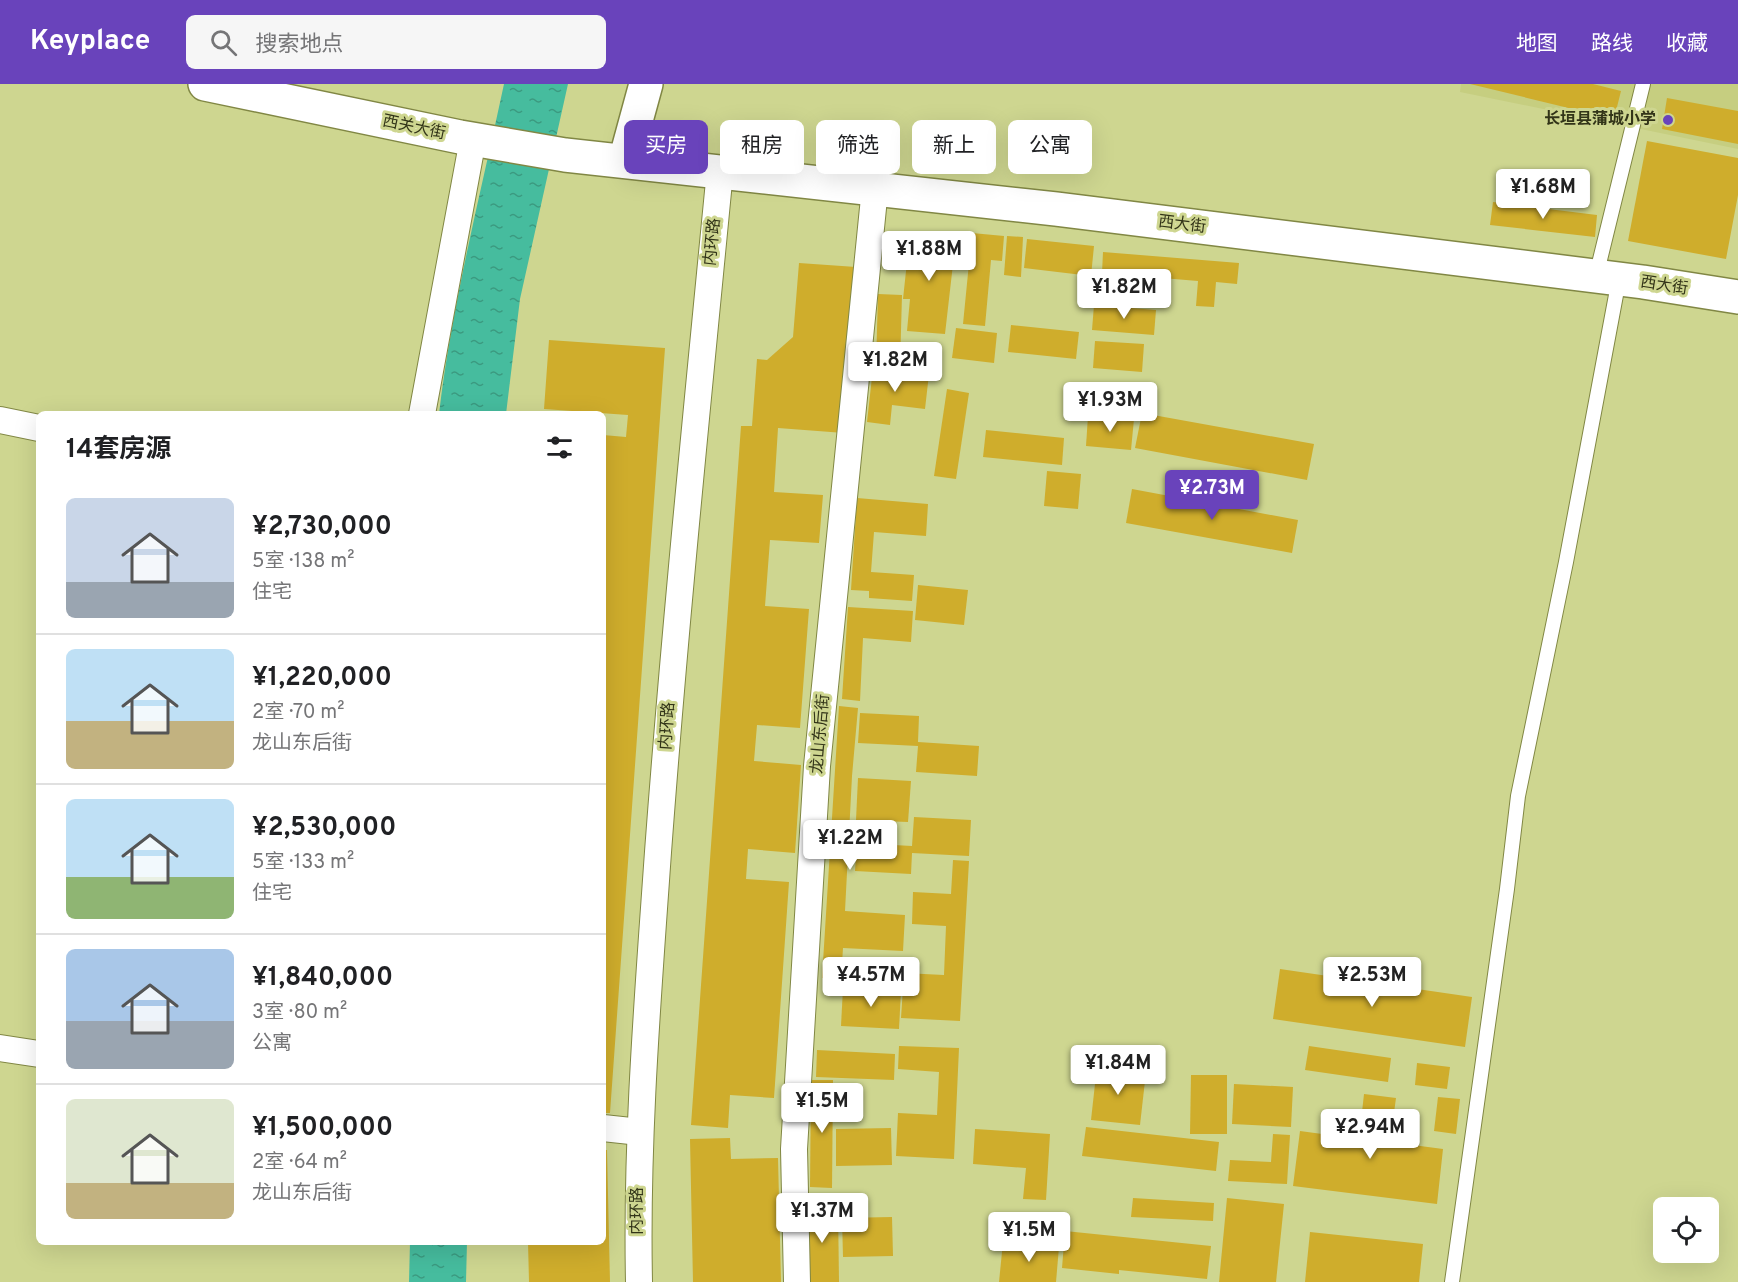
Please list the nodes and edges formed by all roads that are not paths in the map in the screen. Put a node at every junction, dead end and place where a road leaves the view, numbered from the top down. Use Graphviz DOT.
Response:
graph roads {
  1 [pos="205,84"];
  2 [pos="646,84"];
  3 [pos="1643,84"];
  4 [pos="637,120"];
  5 [pos="478,140"];
  6 [pos="624,161"];
  7 [pos="708,170"];
  8 [pos="720,171"];
  9 [pos="747,174"];
  10 [pos="874,188"];
  11 [pos="1607,278"];
  12 [pos="1738,297"];
  13 [pos="423,411"];
  14 [pos="0,420"];
  15 [pos="36,427"];
  16 [pos="0,1048"];
  17 [pos="36,1054"];
  18 [pos="606,1128"];
  19 [pos="640,1132"];
  20 [pos="639,1282"];
  21 [pos="797,1282"];
  22 [pos="1452,1282"];
  1 -- 5 [label="main road, 西关大街"];
  2 -- 4 [label="main road"];
  3 -- 11 [label="lane"];
  5 -- 6 [label="main road, 西关大街"];
  5 -- 13 [label="street"];
  7 -- 8 [label="main road, 西大街"];
  8 -- 19 [label="street, 内环路"];
  9 -- 10 [label="main road, 西大街"];
  10 -- 11 [label="main road, 西大街"];
  10 -- 21 [label="street, 龙山东后街"];
  11 -- 12 [label="main road, 西大街"];
  11 -- 22 [label="lane"];
  14 -- 15 [label="street"];
  16 -- 17 [label="street"];
  18 -- 19 [label="street"];
  19 -- 20 [label="street, 内环路"];
}
